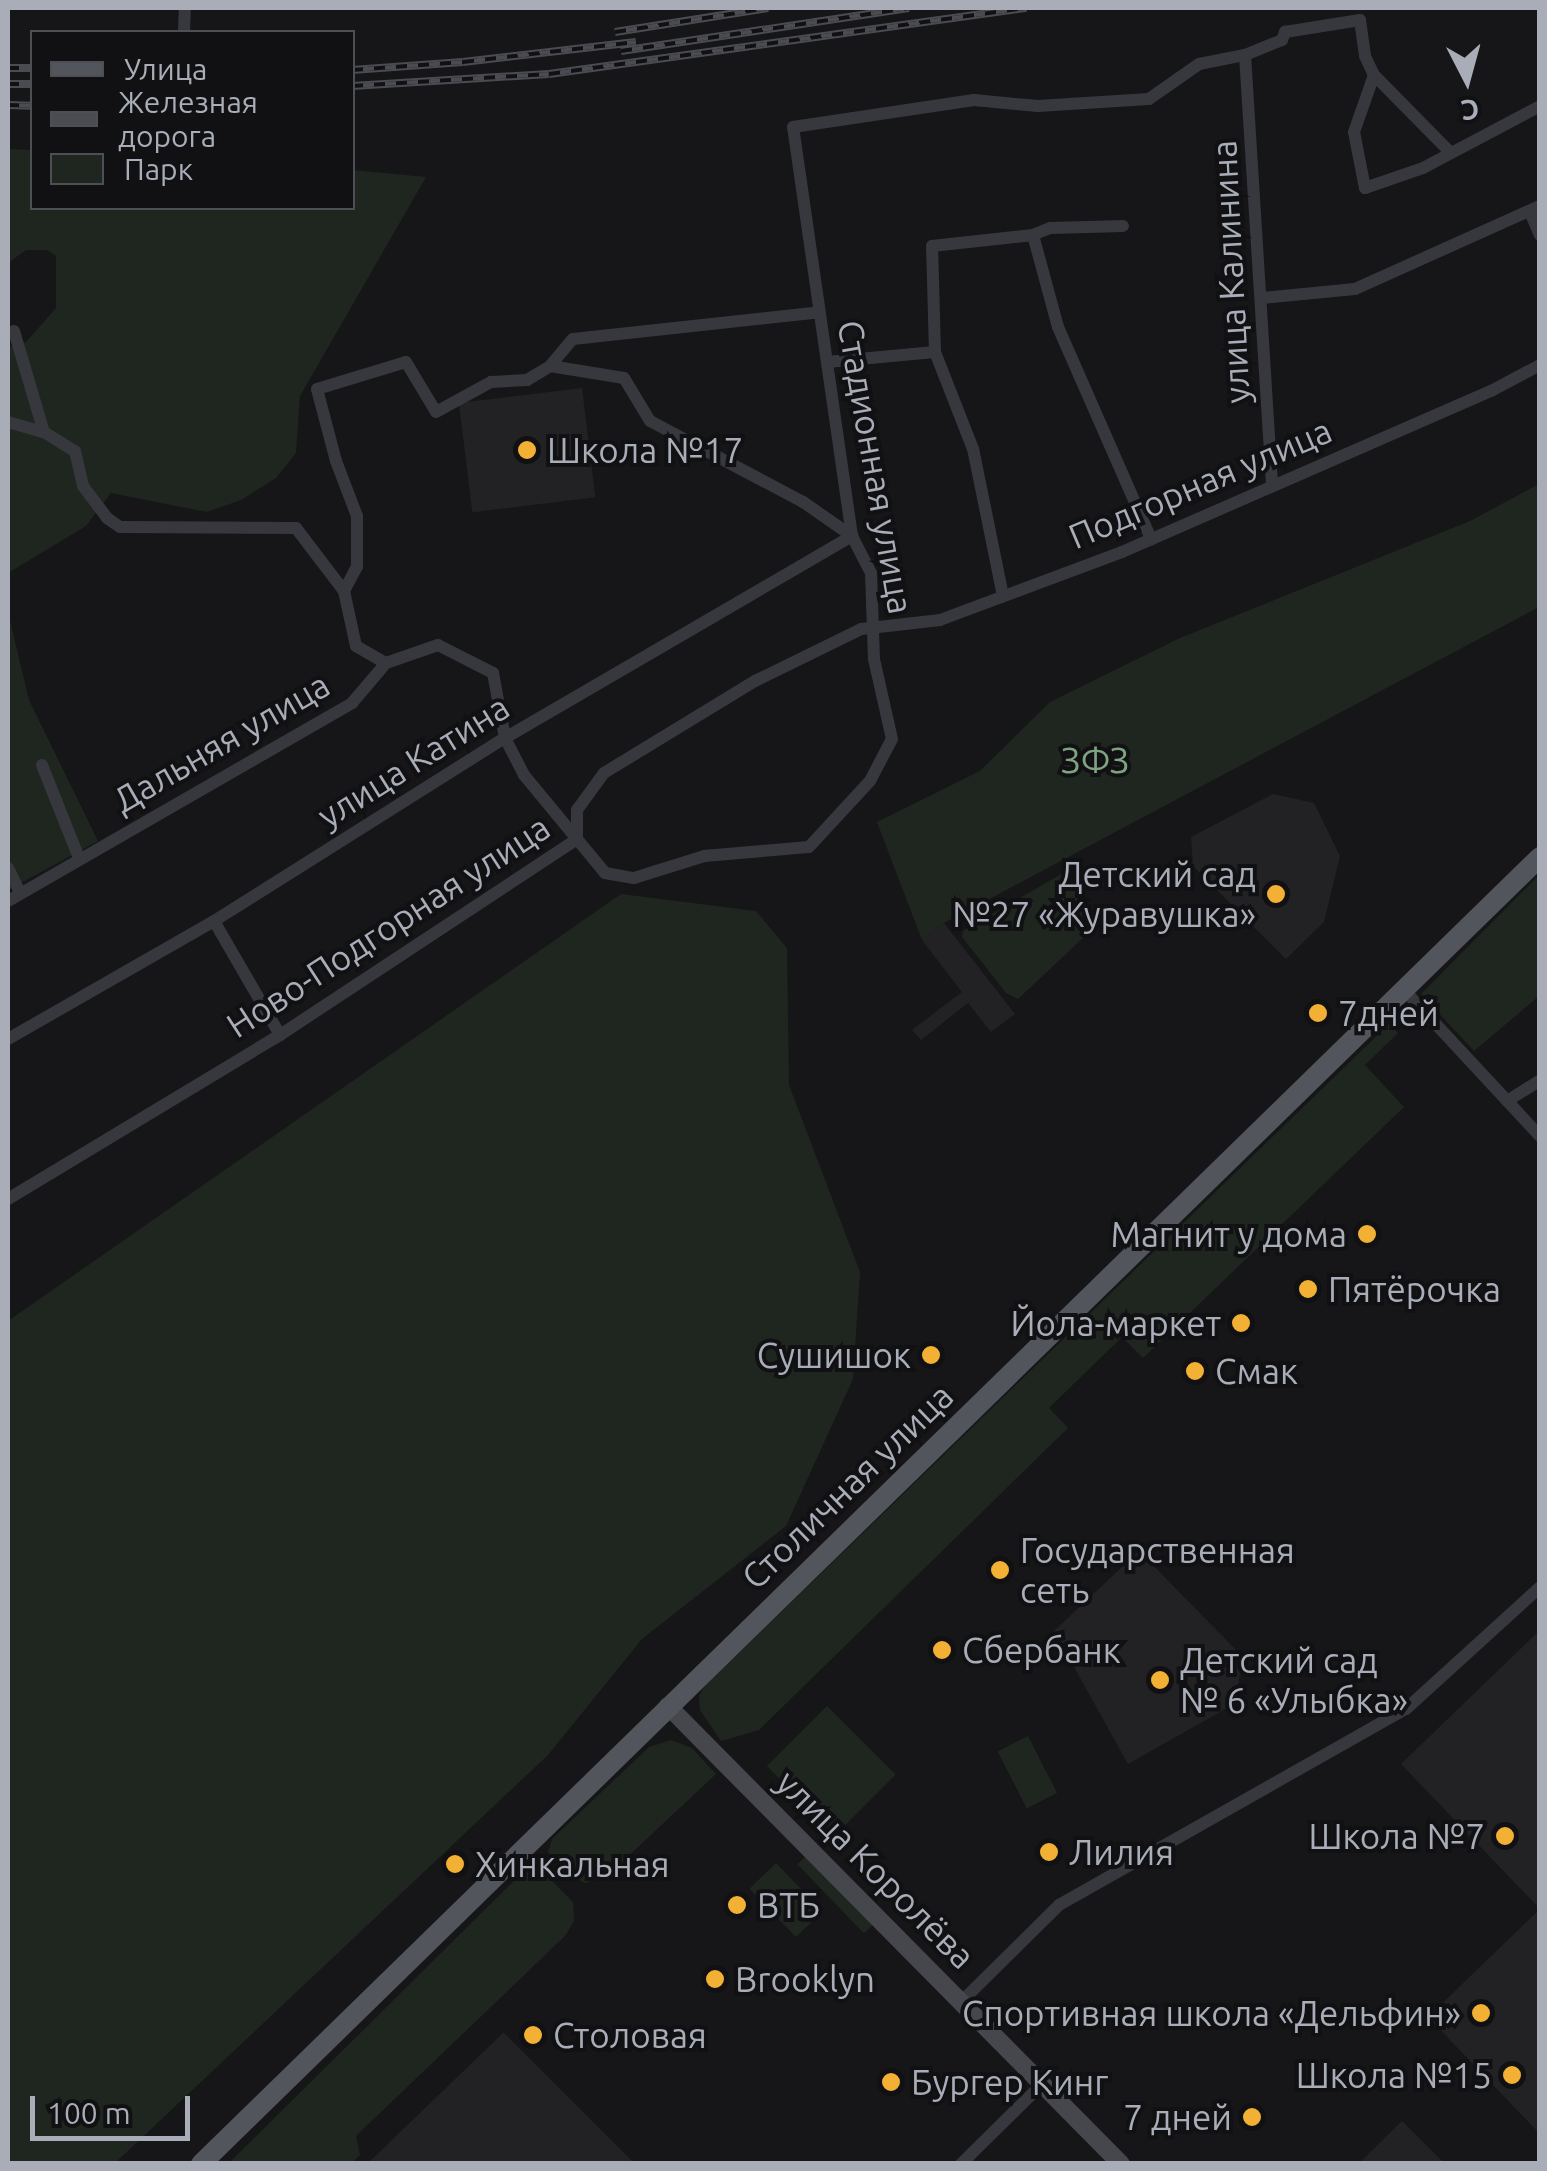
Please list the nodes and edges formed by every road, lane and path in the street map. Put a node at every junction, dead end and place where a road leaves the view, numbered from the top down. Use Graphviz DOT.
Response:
graph roads {
  1 [pos="1246,56"];
  2 [pos="1374,75"];
  3 [pos="1540,106"];
  4 [pos="1450,152"];
  5 [pos="1535,209"];
  6 [pos="1123,226"];
  7 [pos="1033,234"];
  8 [pos="1540,235"];
  9 [pos="1262,298"];
  10 [pos="820,312"];
  11 [pos="14,331"];
  12 [pos="935,352"];
  13 [pos="827,362"];
  14 [pos="1540,365"];
  15 [pos="550,366"];
  16 [pos="8,422"];
  17 [pos="44,432"];
  18 [pos="1272,486"];
  19 [pos="852,536"];
  20 [pos="1151,539"];
  21 [pos="344,591"];
  22 [pos="1003,596"];
  23 [pos="874,628"];
  24 [pos="386,664"];
  25 [pos="505,738"];
  26 [pos="42,764"];
  27 [pos="577,839"];
  28 [pos="809,847"];
  29 [pos="1540,857"];
  30 [pos="78,858"];
  31 [pos="8,868"];
  32 [pos="14,897"];
  33 [pos="214,922"];
  34 [pos="1406,992"];
  35 [pos="280,1036"];
  36 [pos="8,1040"];
  37 [pos="1540,1080"];
  38 [pos="1507,1102"];
  39 [pos="1540,1136"];
  40 [pos="8,1200"];
  41 [pos="1540,1587"];
  42 [pos="668,1706"];
  43 [pos="961,2002"];
  44 [pos="1042,2084"];
  45 [pos="201,2164"];
  46 [pos="962,2164"];
  47 [pos="1121,2164"];
  1 -- 2 [label="street"];
  1 -- 9 [label="street, улица Калинина"];
  1 -- 10 [label="street, Стадионная улица"];
  2 -- 4 [label="street"];
  2 -- 4 [label="street"];
  3 -- 4 [label="street"];
  5 -- 8 [label="street"];
  5 -- 9 [label="street"];
  6 -- 7 [label="street"];
  7 -- 12 [label="street"];
  7 -- 20 [label="street"];
  9 -- 18 [label="street, улица Калинина"];
  10 -- 13 [label="street, Стадионная улица"];
  10 -- 15 [label="street"];
  11 -- 17 [label="street"];
  12 -- 13 [label="street"];
  12 -- 22 [label="street"];
  13 -- 19 [label="street, Стадионная улица"];
  14 -- 18 [label="street, Подгорная улица"];
  15 -- 19 [label="street"];
  15 -- 21 [label="street"];
  16 -- 17 [label="street"];
  17 -- 21 [label="street"];
  18 -- 20 [label="street, Подгорная улица"];
  19 -- 23 [label="street, Стадионная улица"];
  19 -- 25 [label="street, улица Катина"];
  20 -- 22 [label="street, Подгорная улица"];
  21 -- 24 [label="street"];
  22 -- 23 [label="street, Подгорная улица"];
  23 -- 27 [label="street, Ново-Подгорная улица"];
  23 -- 28 [label="street, Стадионная улица"];
  24 -- 25 [label="street, Дальняя улица"];
  24 -- 30 [label="street, Дальняя улица"];
  25 -- 27 [label="street, Дальняя улица"];
  25 -- 33 [label="street, улица Катина"];
  26 -- 30 [label="street"];
  27 -- 28 [label="street, Дальняя улица"];
  27 -- 35 [label="street, Ново-Подгорная улица"];
  29 -- 34 [label="main road, Столичная улица"];
  30 -- 32 [label="street, Дальняя улица"];
  31 -- 32 [label="street"];
  33 -- 35 [label="street"];
  33 -- 36 [label="street, улица Катина"];
  34 -- 38 [label="street"];
  34 -- 42 [label="main road, Столичная улица"];
  35 -- 40 [label="street, Ново-Подгорная улица"];
  37 -- 38 [label="street"];
  38 -- 39 [label="street"];
  41 -- 43 [label="street"];
  42 -- 43 [label="street, улица Королёва"];
  42 -- 45 [label="main road, Столичная улица"];
  43 -- 44 [label="street, улица Королёва"];
  44 -- 46 [label="street"];
  44 -- 47 [label="street, улица Королёва"];
}
